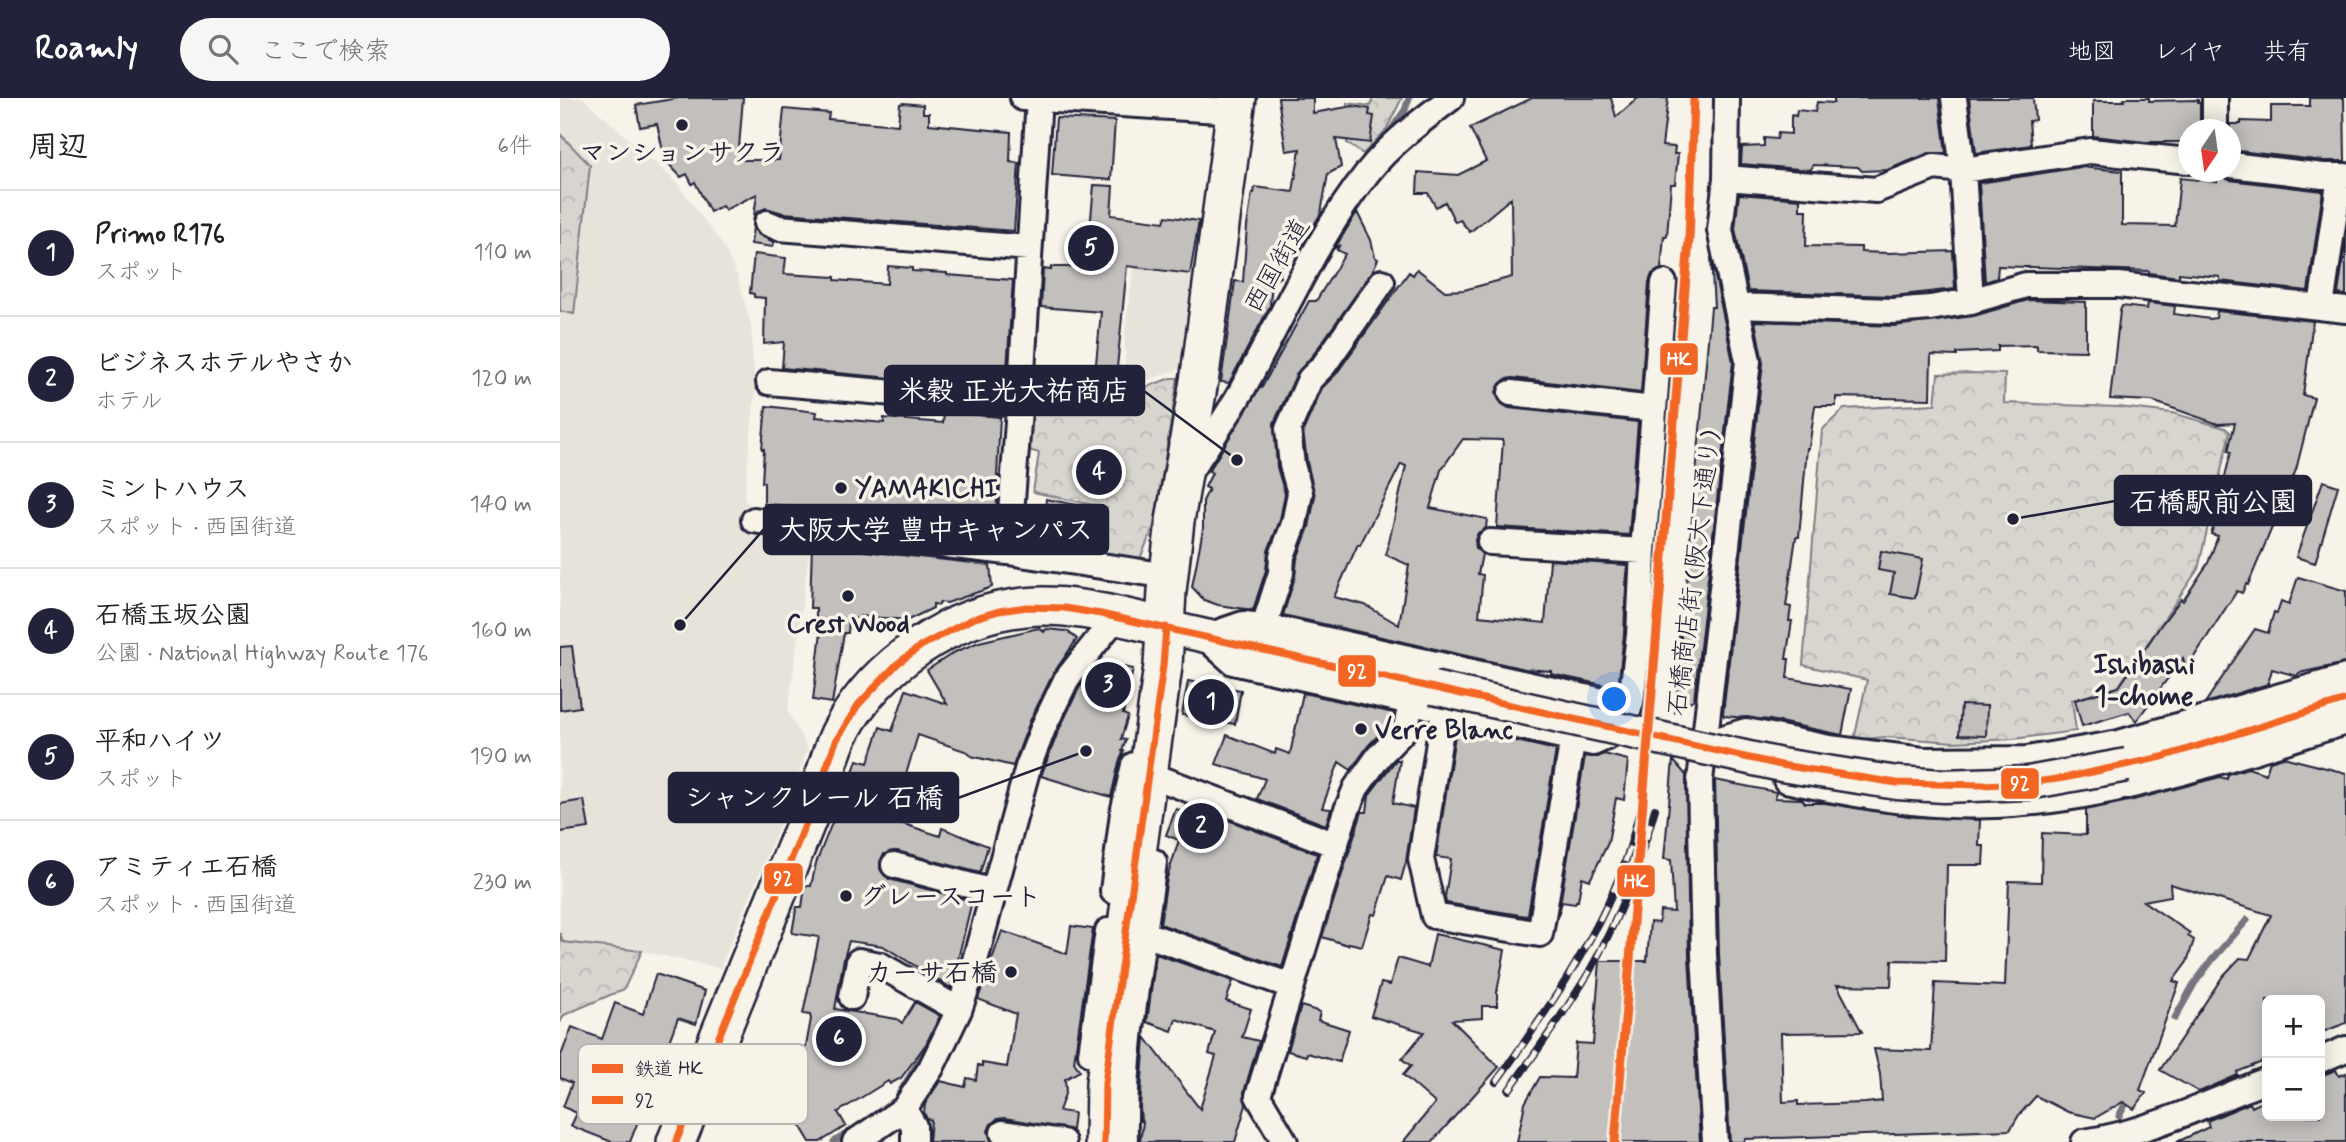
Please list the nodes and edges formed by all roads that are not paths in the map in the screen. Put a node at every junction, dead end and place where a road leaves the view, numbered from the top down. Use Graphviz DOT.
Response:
graph roads {
  1 [pos="1034,98"];
  2 [pos="1451,98"];
  3 [pos="1727,98"];
  4 [pos="1954,98"];
  5 [pos="2215,98"];
  6 [pos="1237,105"];
  7 [pos="2215,119"];
  8 [pos="2178,160"];
  9 [pos="2241,166"];
  10 [pos="1962,170"];
  11 [pos="2343,176"];
  12 [pos="1726,178"];
  13 [pos="767,223"];
  14 [pos="1029,248"];
  15 [pos="1382,282"];
  16 [pos="1664,283"];
  17 [pos="1971,301"];
  18 [pos="1737,306"];
  19 [pos="2321,307"];
  20 [pos="2346,310"];
  21 [pos="769,382"];
  22 [pos="1511,393"];
  23 [pos="1019,404"];
  24 [pos="1654,409"];
  25 [pos="1181,484"];
  26 [pos="754,520"];
  27 [pos="1490,542"];
  28 [pos="1643,551"];
  29 [pos="1008,552"];
  30 [pos="1169,576"];
  31 [pos="1116,617"];
  32 [pos="1264,626"];
  33 [pos="1166,627"];
  34 [pos="1205,637"];
  35 [pos="2346,677"];
  36 [pos="1430,700"];
  37 [pos="2346,700"];
  38 [pos="1154,721"];
  39 [pos="2346,722"];
  40 [pos="1623,724"];
  41 [pos="1573,738"];
  42 [pos="1703,744"];
  43 [pos="1893,757"];
  44 [pos="1164,780"];
  45 [pos="1890,800"];
  46 [pos="1336,845"];
  47 [pos="894,866"];
  48 [pos="985,890"];
  49 [pos="1145,934"];
  50 [pos="1291,986"];
  51 [pos="852,998"];
  52 [pos="952,1006"];
  53 [pos="715,1044"];
  54 [pos="2346,1049"];
  55 [pos="2325,1058"];
  56 [pos="2262,1082"];
  57 [pos="904,1109"];
  58 [pos="683,1124"];
  59 [pos="1003,1133"];
  60 [pos="676,1142"];
  61 [pos="855,1142"];
  62 [pos="914,1142"];
  63 [pos="1063,1142"];
  64 [pos="1086,1142"];
  65 [pos="1104,1142"];
  66 [pos="1125,1142"];
  67 [pos="1285,1142"];
  68 [pos="1715,1142"];
  69 [pos="2084,1142"];
  1 -- 6 [label="street"];
  1 -- 14 [label="street"];
  2 -- 25 [label="street, 西国街道"];
  3 -- 12 [label="street, 石橋商店街 (阪大下通り)"];
  4 -- 10 [label="street"];
  5 -- 7 [label="street"];
  6 -- 25 [label="highway"];
  8 -- 10 [label="street"];
  9 -- 11 [label="street"];
  10 -- 12 [label="street"];
  10 -- 17 [label="street"];
  11 -- 19 [label="street"];
  12 -- 18 [label="street, 石橋商店街 (阪大下通り)"];
  13 -- 14 [label="street"];
  14 -- 23 [label="street"];
  15 -- 32 [label="street"];
  16 -- 24 [label="street"];
  17 -- 18 [label="street"];
  17 -- 19 [label="street"];
  18 -- 42 [label="street, 石橋商店街 (阪大下通り)"];
  19 -- 20 [label="street"];
  21 -- 23 [label="street"];
  22 -- 24 [label="street"];
  23 -- 29 [label="street"];
  24 -- 28 [label="street"];
  25 -- 30 [label="highway"];
  26 -- 29 [label="street"];
  27 -- 28 [label="street"];
  28 -- 40 [label="street"];
  29 -- 30 [label="street"];
  30 -- 33 [label="highway"];
  31 -- 33 [label="highway"];
  31 -- 48 [label="street"];
  31 -- 53 [label="highway"];
  32 -- 34 [label="street"];
  32 -- 40 [label="street"];
  33 -- 34 [label="main road"];
  33 -- 38 [label="highway"];
  34 -- 36 [label="main road"];
  35 -- 43 [label="street"];
  36 -- 37 [label="main road, bridge"];
  36 -- 41 [label="street"];
  36 -- 41 [label="street"];
  36 -- 46 [label="street"];
  38 -- 44 [label="street"];
  38 -- 64 [label="street"];
  38 -- 65 [label="highway"];
  39 -- 45 [label="street"];
  40 -- 41 [label="street"];
  40 -- 42 [label="street"];
  42 -- 43 [label="street"];
  42 -- 45 [label="street"];
  42 -- 68 [label="street, 石橋商店街 (阪大下通り)"];
  43 -- 45 [label="street"];
  44 -- 46 [label="street"];
  44 -- 49 [label="street"];
  46 -- 50 [label="street"];
  47 -- 48 [label="street"];
  48 -- 52 [label="street"];
  49 -- 50 [label="street"];
  49 -- 66 [label="street"];
  50 -- 67 [label="street"];
  51 -- 52 [label="street"];
  52 -- 57 [label="street"];
  54 -- 55 [label="street"];
  56 -- 69 [label="street"];
  57 -- 61 [label="street"];
  57 -- 62 [label="street"];
  58 -- 60 [label="highway"];
  59 -- 63 [label="street"];
}
